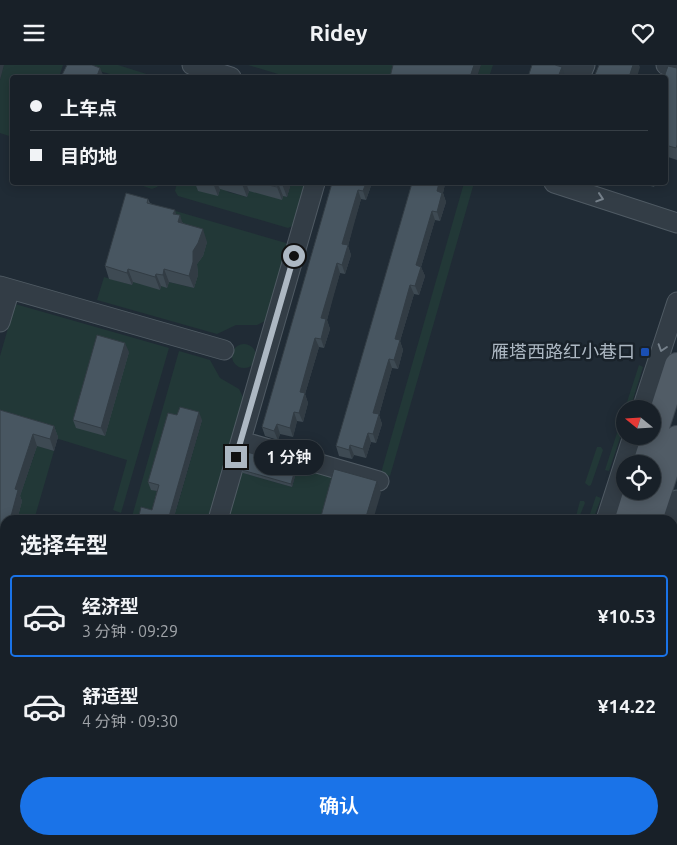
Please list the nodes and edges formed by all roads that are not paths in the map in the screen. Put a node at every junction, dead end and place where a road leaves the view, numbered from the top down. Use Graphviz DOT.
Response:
graph roads {
  1 [pos="192,65"];
  2 [pos="562,65"];
  3 [pos="585,65"];
  4 [pos="666,65"];
  5 [pos="677,68"];
  6 [pos="224,75"];
  7 [pos="314,185"];
  8 [pos="560,185"];
  9 [pos="677,223"];
  10 [pos="5,287"];
  11 [pos="677,302"];
  12 [pos="0,322"];
  13 [pos="224,350"];
  14 [pos="677,365"];
  15 [pos="645,400"];
  16 [pos="677,438"];
  17 [pos="241,441"];
  18 [pos="633,445"];
  19 [pos="648,455"];
  20 [pos="379,481"];
  21 [pos="634,500"];
  22 [pos="677,500"];
  23 [pos="219,515"];
  24 [pos="630,515"];
  25 [pos="631,515"];
  26 [pos="632,515"];
  27 [pos="672,515"];
  1 -- 6 [label="street"];
  2 -- 3 [label="street"];
  4 -- 5 [label="street"];
  7 -- 17 [label="street"];
  8 -- 9 [label="street, one-way"];
  10 -- 12 [label="street"];
  10 -- 13 [label="street"];
  11 -- 15 [label="street, one-way"];
  14 -- 19 [label="main road"];
  16 -- 26 [label="main road"];
  17 -- 20 [label="street"];
  17 -- 23 [label="street"];
  18 -- 24 [label="street"];
  21 -- 25 [label="main road"];
  22 -- 27 [label="street"];
}
